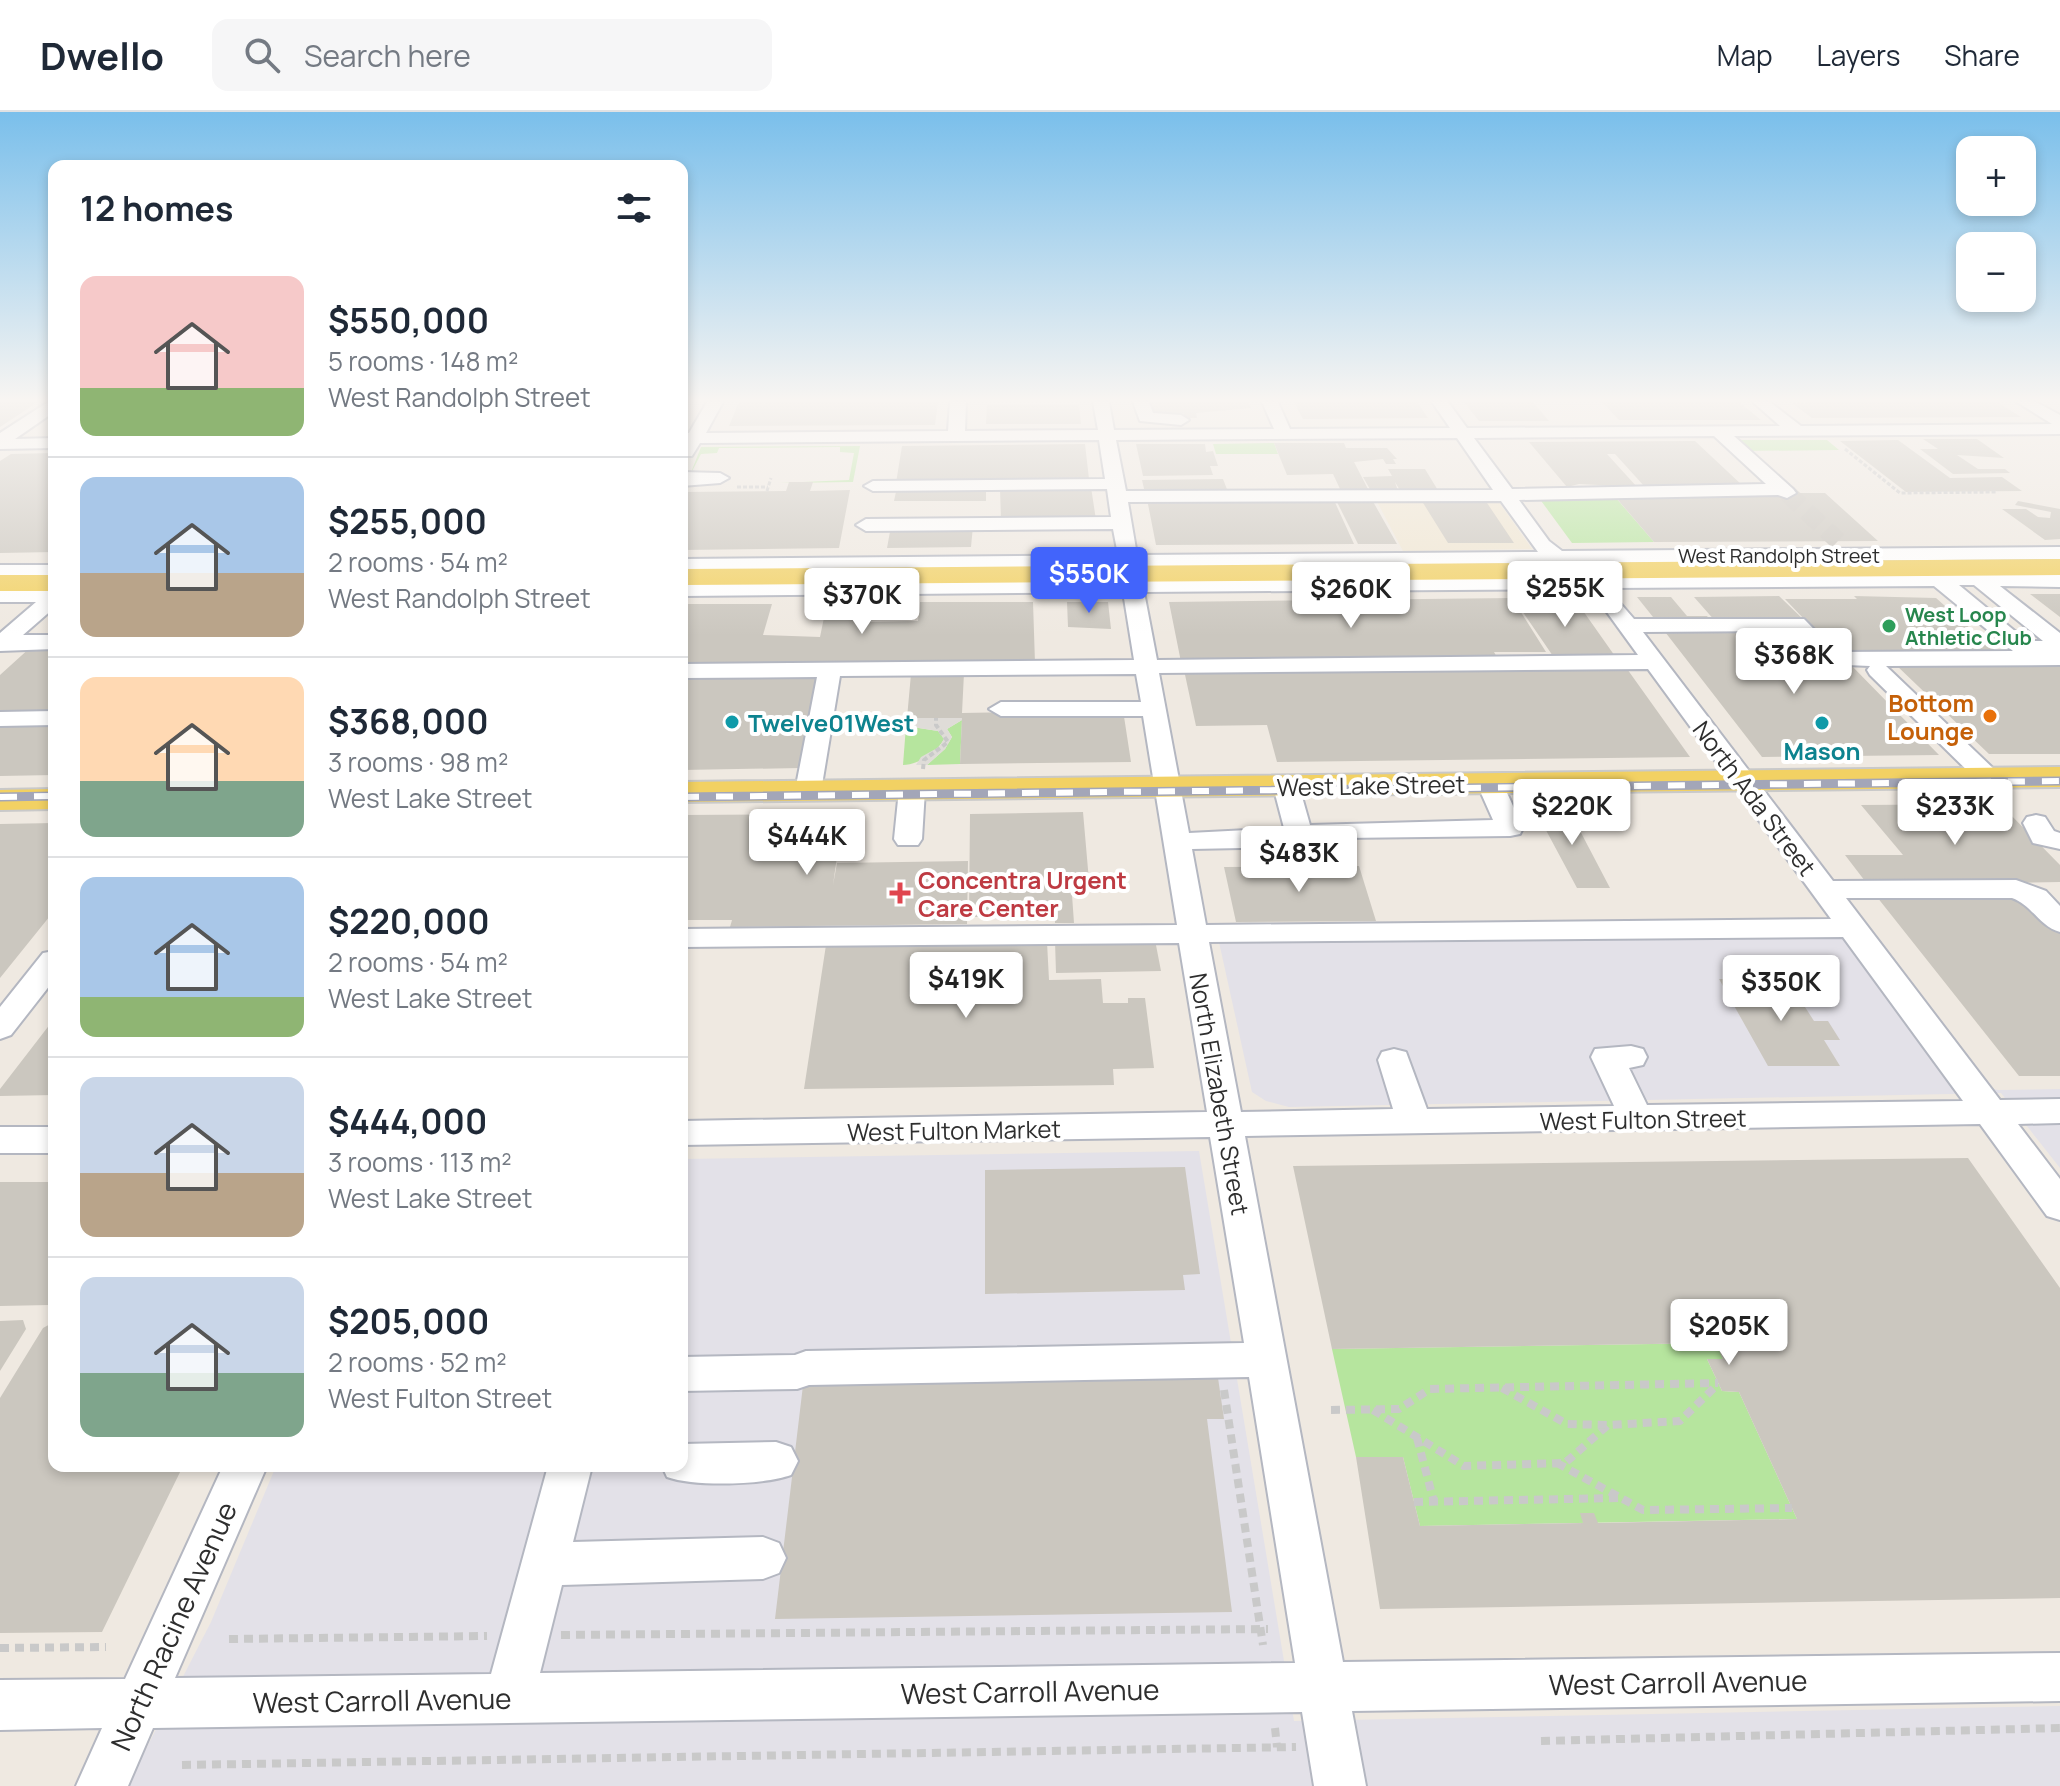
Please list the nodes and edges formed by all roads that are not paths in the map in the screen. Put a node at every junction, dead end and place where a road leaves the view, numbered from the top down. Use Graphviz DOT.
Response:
graph roads {
  1 [pos="874,480"];
  2 [pos="1114,480"];
  3 [pos="1496,480"];
  4 [pos="1773,480"];
  5 [pos="994,485"];
  6 [pos="873,486"];
  7 [pos="1116,490"];
  8 [pos="1507,495"];
  9 [pos="1122,523"];
  10 [pos="993,524"];
  11 [pos="866,525"];
  12 [pos="1024,536"];
  13 [pos="2060,553"];
  14 [pos="1851,554"];
  15 [pos="1025,562"];
  16 [pos="688,565"];
  17 [pos="2060,567"];
  18 [pos="1573,570"];
  19 [pos="0,571"];
  20 [pos="48,571"];
  21 [pos="1130,573"];
  22 [pos="1972,573"];
  23 [pos="857,576"];
  24 [pos="688,577"];
  25 [pos="1939,579"];
  26 [pos="2060,581"];
  27 [pos="0,583"];
  28 [pos="48,583"];
  29 [pos="688,590"];
  30 [pos="0,596"];
  31 [pos="48,596"];
  32 [pos="48,601"];
  33 [pos="1627,626"];
  34 [pos="48,642"];
  35 [pos="1,643"];
  36 [pos="2060,646"];
  37 [pos="2060,658"];
  38 [pos="1654,662"];
  39 [pos="1147,667"];
  40 [pos="830,670"];
  41 [pos="1878,670"];
  42 [pos="688,671"];
  43 [pos="1001,709"];
  44 [pos="1154,709"];
  45 [pos="48,718"];
  46 [pos="0,719"];
  47 [pos="2060,777"];
  48 [pos="1989,778"];
  49 [pos="917,780"];
  50 [pos="1743,782"];
  51 [pos="1490,784"];
  52 [pos="1286,786"];
  53 [pos="1167,787"];
  54 [pos="808,791"];
  55 [pos="688,792"];
  56 [pos="48,799"];
  57 [pos="0,800"];
  58 [pos="1299,834"];
  59 [pos="908,839"];
  60 [pos="1177,841"];
  61 [pos="1824,890"];
  62 [pos="2060,923"];
  63 [pos="1852,928"];
  64 [pos="1193,933"];
  65 [pos="688,938"];
  66 [pos="48,975"];
  67 [pos="39,998"];
  68 [pos="0,1028"];
  69 [pos="1631,1057"];
  70 [pos="1394,1060"];
  71 [pos="2060,1111"];
  72 [pos="1990,1113"];
  73 [pos="1637,1119"];
  74 [pos="1414,1123"];
  75 [pos="1227,1126"];
  76 [pos="688,1133"];
  77 [pos="0,1140"];
  78 [pos="48,1140"];
  79 [pos="2060,1206"];
  80 [pos="1266,1360"];
  81 [pos="688,1374"];
  82 [pos="776,1461"];
  83 [pos="688,1463"];
  84 [pos="242,1472"];
  85 [pos="568,1472"];
  86 [pos="763,1558"];
  87 [pos="544,1564"];
  88 [pos="2060,1677"];
  89 [pos="1323,1686"];
  90 [pos="509,1698"];
  91 [pos="139,1704"];
  92 [pos="0,1705"];
  93 [pos="102,1786"];
  94 [pos="1340,1786"];
  1 -- 6 [label="street"];
  2 -- 7 [label="street, North Elizabeth Street"];
  3 -- 8 [label="street, North Ada Street"];
  4 -- 8 [label="street"];
  5 -- 6 [label="street"];
  5 -- 7 [label="street"];
  5 -- 10 [label="street"];
  6 -- 11 [label="street"];
  7 -- 8 [label="street"];
  7 -- 9 [label="street, North Elizabeth Street"];
  8 -- 18 [label="street, North Ada Street"];
  9 -- 10 [label="street"];
  9 -- 21 [label="street, North Elizabeth Street"];
  10 -- 11 [label="street"];
  11 -- 23 [label="street"];
  12 -- 15 [label="street"];
  13 -- 14 [label="street, West Randolph Street"];
  14 -- 18 [label="main road, West Randolph Street"];
  14 -- 22 [label="main road, West Randolph Street"];
  15 -- 21 [label="street, West Randolph Street"];
  15 -- 23 [label="street, West Randolph Street"];
  16 -- 23 [label="street, West Randolph Street"];
  17 -- 22 [label="main road, West Randolph Street"];
  18 -- 21 [label="main road, West Randolph Street"];
  18 -- 25 [label="street, West Randolph Street"];
  18 -- 33 [label="street, North Ada Street"];
  19 -- 20 [label="street"];
  21 -- 23 [label="main road, West Randolph Street"];
  21 -- 39 [label="street, North Elizabeth Street"];
  22 -- 25 [label="street, West Randolph Street"];
  22 -- 26 [label="street, West Randolph Street"];
  22 -- 36 [label="street"];
  23 -- 24 [label="main road, West Randolph Street"];
  23 -- 29 [label="street, West Randolph Street"];
  25 -- 36 [label="street"];
  27 -- 28 [label="main road"];
  30 -- 31 [label="street"];
  32 -- 35 [label="street"];
  33 -- 37 [label="street"];
  33 -- 38 [label="street, North Ada Street"];
  34 -- 35 [label="street"];
  38 -- 39 [label="street"];
  38 -- 50 [label="street, North Ada Street"];
  39 -- 40 [label="street"];
  39 -- 44 [label="street, North Elizabeth Street"];
  40 -- 42 [label="street"];
  40 -- 54 [label="street"];
  41 -- 48 [label="street"];
  43 -- 44 [label="street"];
  44 -- 53 [label="street, North Elizabeth Street"];
  45 -- 46 [label="street"];
  47 -- 48 [label="main road, West Lake Street"];
  48 -- 50 [label="main road, West Lake Street"];
  49 -- 53 [label="main road, West Lake Street"];
  49 -- 54 [label="main road, West Lake Street"];
  49 -- 59 [label="street"];
  50 -- 51 [label="main road, West Lake Street"];
  50 -- 61 [label="street, North Ada Street"];
  51 -- 52 [label="main road, West Lake Street"];
  51 -- 58 [label="street"];
  52 -- 53 [label="main road, West Lake Street"];
  52 -- 58 [label="street"];
  53 -- 60 [label="street, North Elizabeth Street"];
  54 -- 55 [label="main road, West Lake Street"];
  56 -- 57 [label="main road"];
  58 -- 60 [label="street"];
  60 -- 64 [label="street, North Elizabeth Street"];
  61 -- 62 [label="street"];
  61 -- 63 [label="street, North Ada Street"];
  63 -- 64 [label="street"];
  63 -- 72 [label="street, North Ada Street"];
  64 -- 65 [label="street"];
  64 -- 75 [label="street, North Elizabeth Street"];
  66 -- 67 [label="street"];
  67 -- 68 [label="street"];
  69 -- 73 [label="street"];
  70 -- 74 [label="street"];
  71 -- 72 [label="street, West Fulton Street"];
  72 -- 73 [label="street, West Fulton Street"];
  72 -- 79 [label="street, North Ada Street"];
  73 -- 74 [label="street, West Fulton Street"];
  74 -- 75 [label="street, West Fulton Street"];
  75 -- 76 [label="street, West Fulton Market"];
  75 -- 80 [label="street, North Elizabeth Street"];
  77 -- 78 [label="street"];
  80 -- 81 [label="street"];
  80 -- 89 [label="street, North Elizabeth Street"];
  82 -- 83 [label="street"];
  84 -- 91 [label="street, North Racine Avenue"];
  85 -- 87 [label="street"];
  86 -- 87 [label="street"];
  87 -- 90 [label="street"];
  88 -- 89 [label="street, West Carroll Avenue"];
  89 -- 90 [label="street, West Carroll Avenue"];
  89 -- 94 [label="street, North Elizabeth Street"];
  90 -- 91 [label="street, West Carroll Avenue"];
  91 -- 92 [label="street, West Carroll Avenue"];
  91 -- 93 [label="street, North Racine Avenue"];
}
